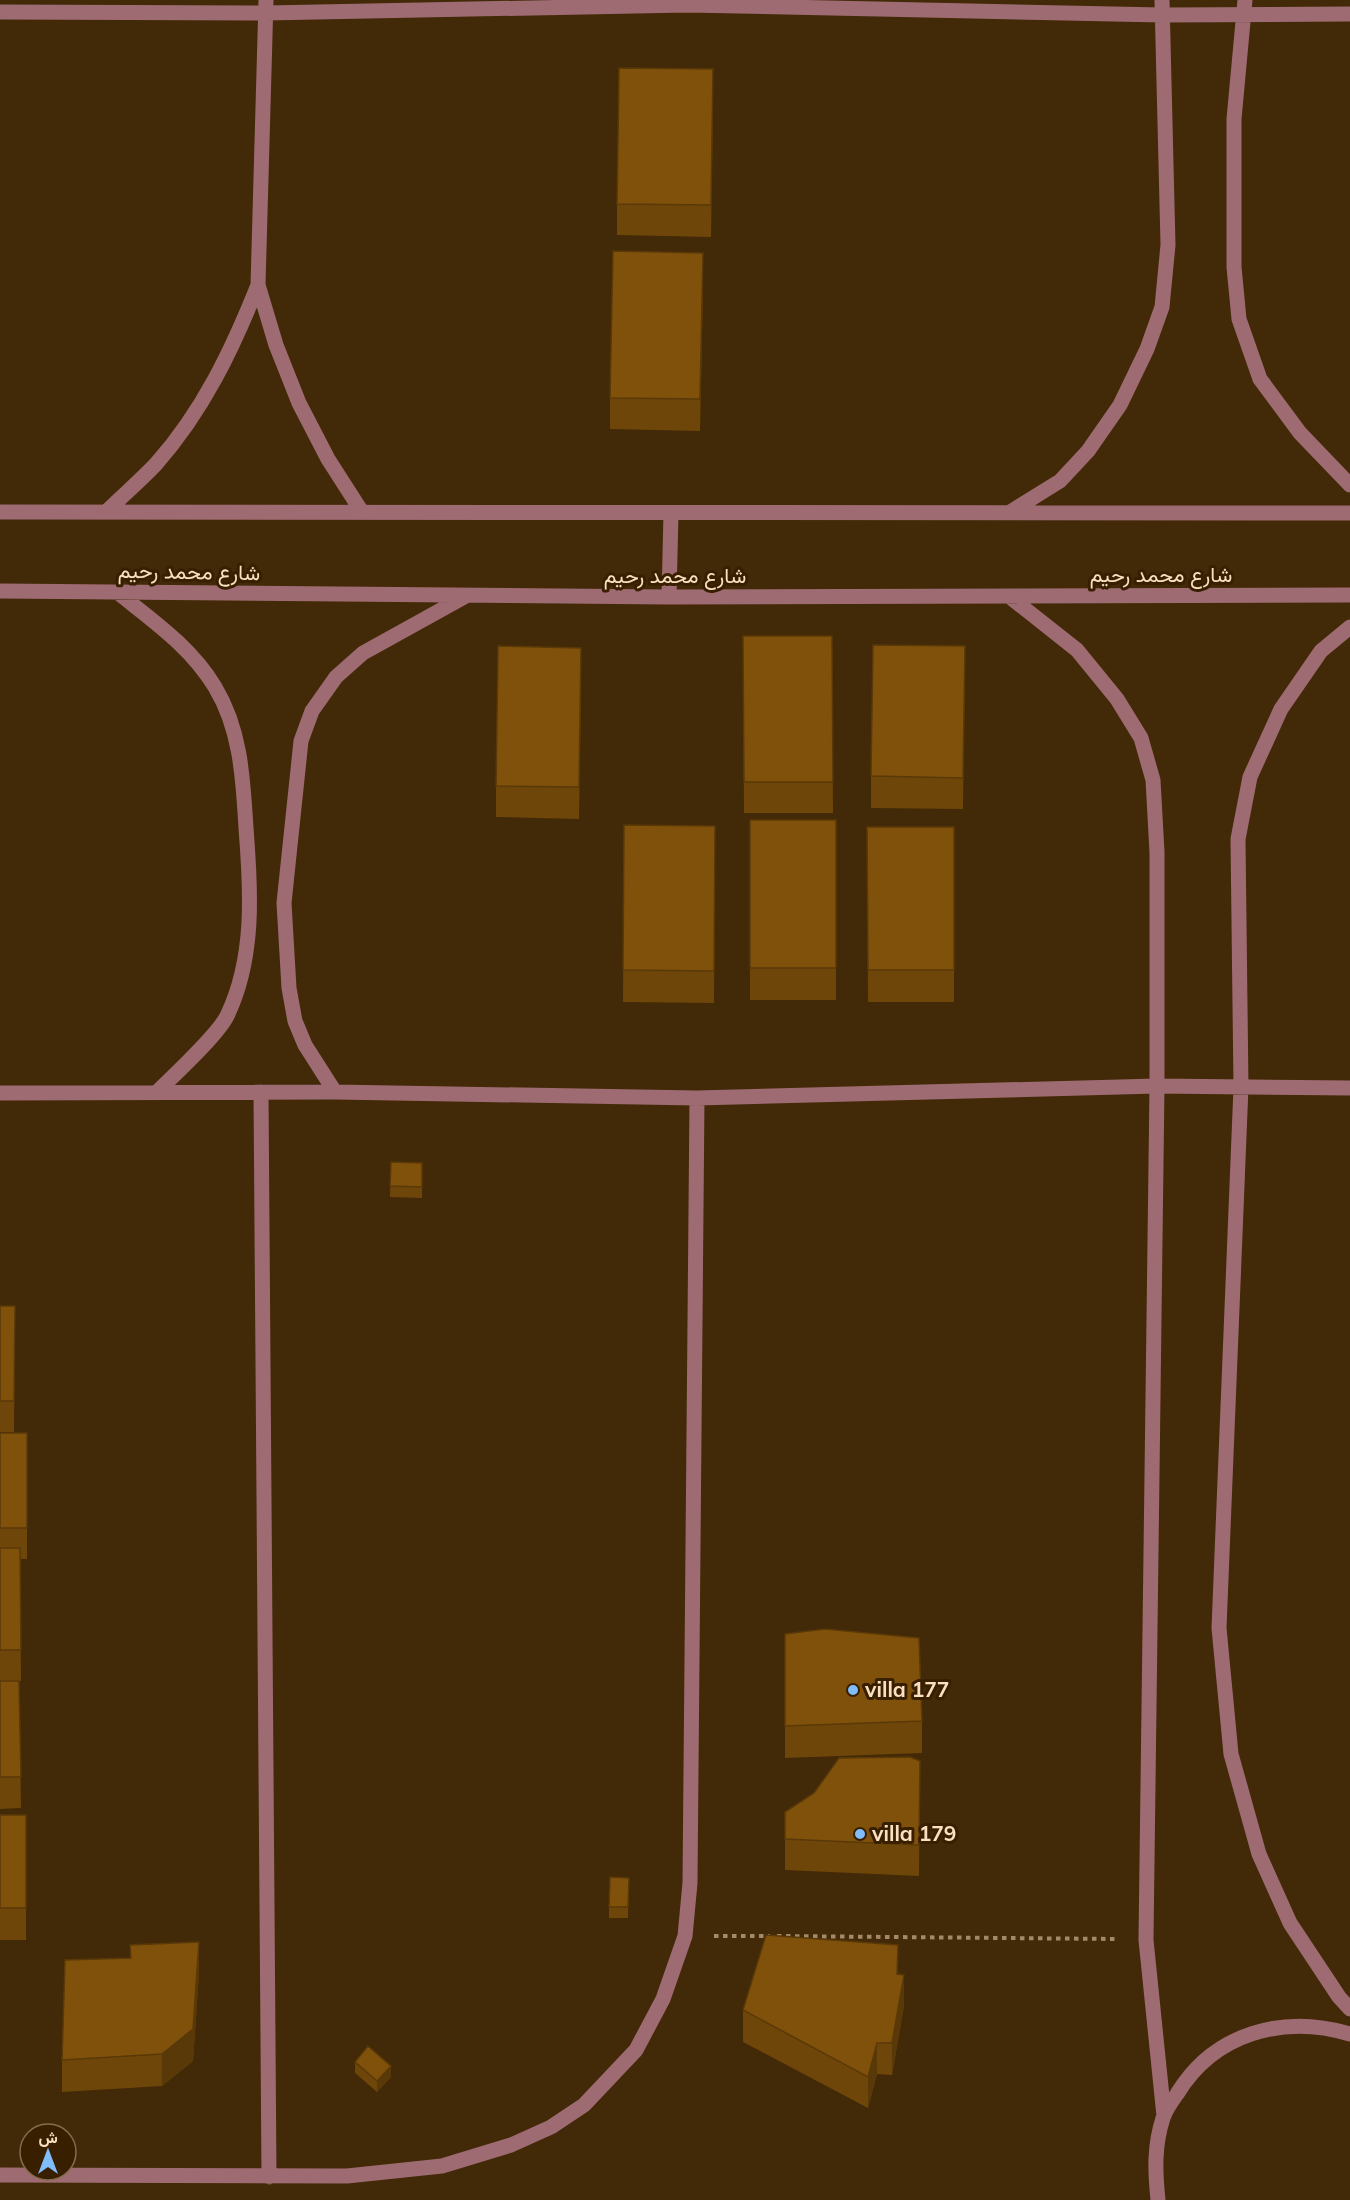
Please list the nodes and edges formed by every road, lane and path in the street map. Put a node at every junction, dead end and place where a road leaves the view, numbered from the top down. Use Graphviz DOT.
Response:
graph roads {
  1 [pos="687,3"];
  2 [pos="266,6"];
  3 [pos="1162,7"];
  4 [pos="1245,7"];
  5 [pos="0,12"];
  6 [pos="1350,14"];
  7 [pos="258,285"];
  8 [pos="1350,485"];
  9 [pos="0,512"];
  10 [pos="106,512"];
  11 [pos="362,512"];
  12 [pos="1010,512"];
  13 [pos="671,513"];
  14 [pos="1350,513"];
  15 [pos="0,591"];
  16 [pos="117,592"];
  17 [pos="1350,595"];
  18 [pos="467,596"];
  19 [pos="669,597"];
  20 [pos="1010,597"];
  21 [pos="1350,627"];
  22 [pos="1156,1086"];
  23 [pos="1241,1087"];
  24 [pos="1350,1088"];
  25 [pos="261,1092"];
  26 [pos="335,1092"];
  27 [pos="156,1093"];
  28 [pos="0,1094"];
  29 [pos="697,1098"];
  30 [pos="685,1936"];
  31 [pos="1146,1940"];
  32 [pos="1350,2008"];
  33 [pos="1350,2034"];
  34 [pos="1164,2116"];
  35 [pos="0,2175"];
  36 [pos="269,2177"];
  37 [pos="1158,2200"];
  1 -- 2 [label="street"];
  1 -- 3 [label="street"];
  2 -- 5 [label="street"];
  2 -- 7 [label="street"];
  3 -- 4 [label="street"];
  3 -- 12 [label="street"];
  4 -- 6 [label="street"];
  4 -- 8 [label="street"];
  7 -- 10 [label="street"];
  7 -- 11 [label="street"];
  9 -- 10 [label="street"];
  10 -- 11 [label="street"];
  11 -- 13 [label="street"];
  12 -- 13 [label="street"];
  12 -- 14 [label="street"];
  13 -- 19 [label="street"];
  15 -- 16 [label="street, شارع محمد رحيم"];
  16 -- 18 [label="street, شارع محمد رحيم"];
  16 -- 27 [label="street"];
  17 -- 20 [label="street, شارع محمد رحيم"];
  18 -- 19 [label="street, شارع محمد رحيم"];
  18 -- 26 [label="street"];
  19 -- 20 [label="street, شارع محمد رحيم"];
  20 -- 22 [label="street"];
  21 -- 23 [label="street"];
  22 -- 23 [label="street"];
  22 -- 29 [label="street"];
  22 -- 31 [label="street"];
  23 -- 24 [label="street"];
  23 -- 32 [label="street"];
  25 -- 26 [label="street"];
  25 -- 27 [label="street"];
  25 -- 36 [label="street"];
  26 -- 29 [label="street"];
  27 -- 28 [label="street"];
  29 -- 30 [label="street"];
  30 -- 31 [label="path"];
  30 -- 36 [label="street"];
  31 -- 34 [label="street"];
  33 -- 34 [label="street"];
  34 -- 37 [label="street"];
  35 -- 36 [label="street"];
}
